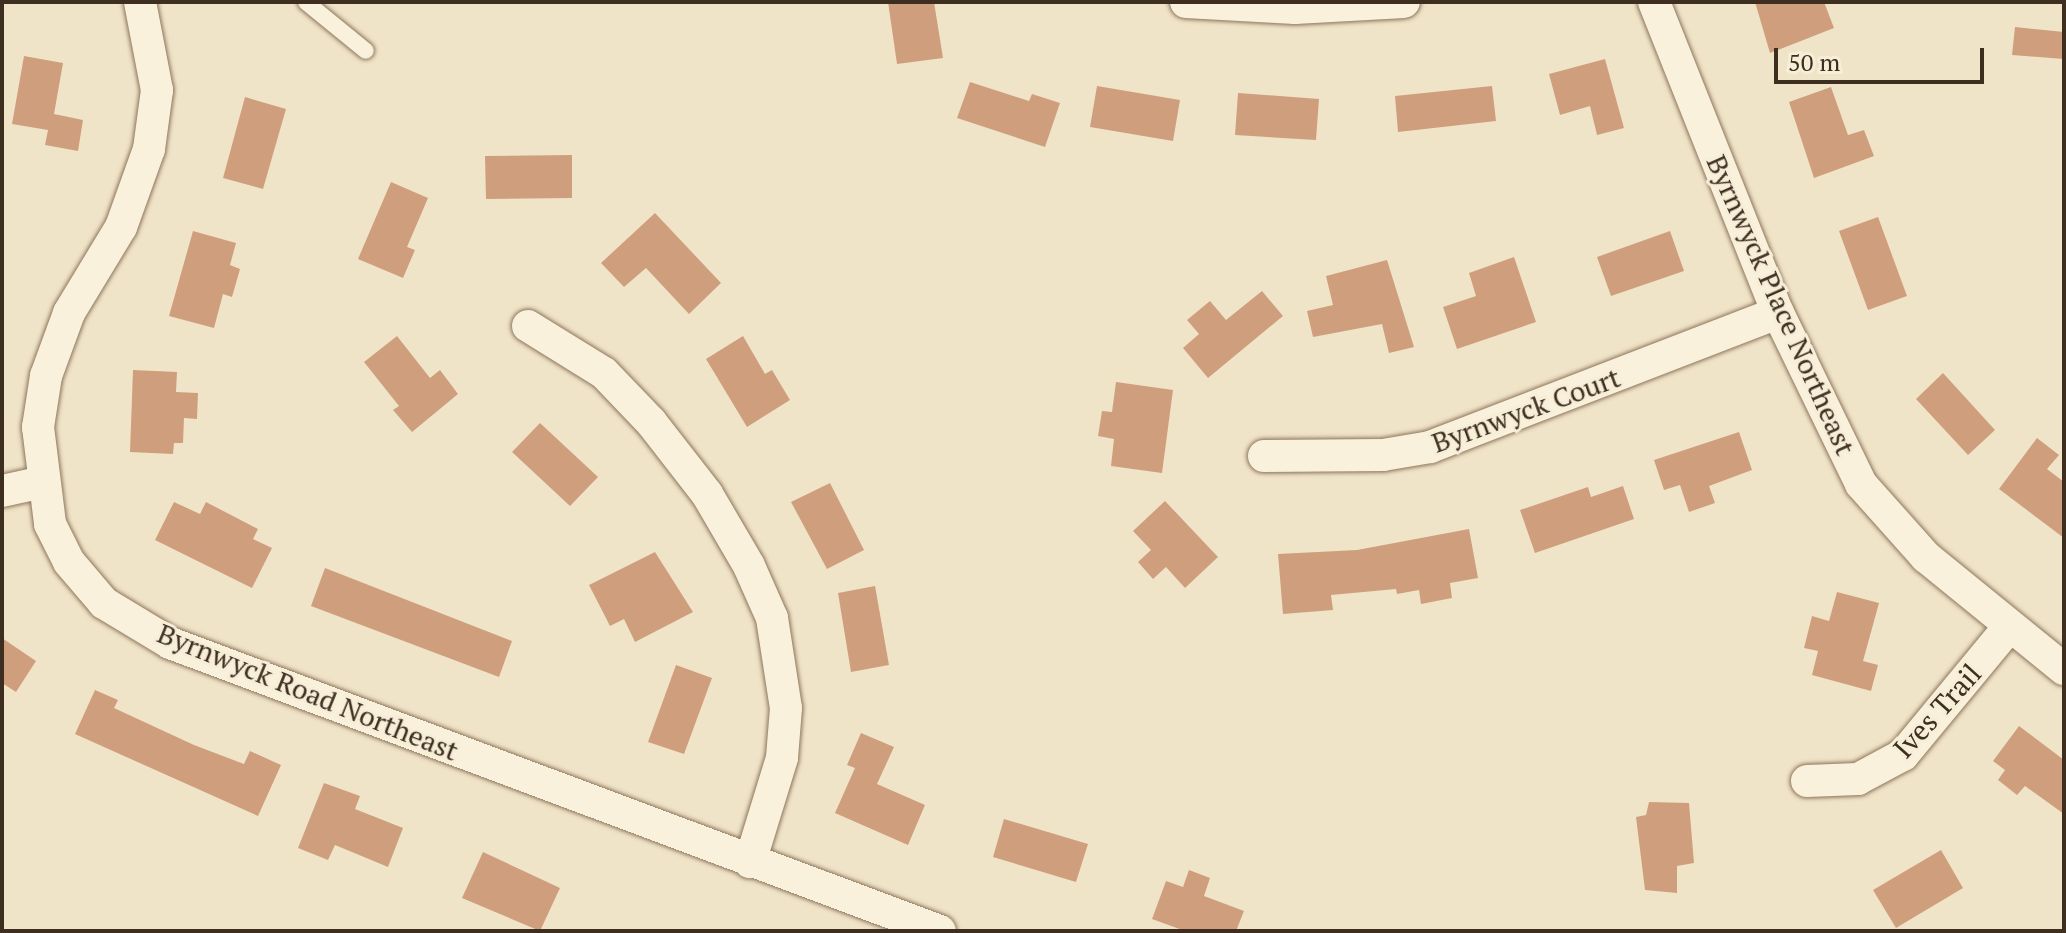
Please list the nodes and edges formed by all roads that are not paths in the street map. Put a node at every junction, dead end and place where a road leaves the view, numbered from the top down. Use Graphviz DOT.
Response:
graph roads {
  1 [pos="140,2"];
  2 [pos="306,2"];
  3 [pos="1186,2"];
  4 [pos="1404,2"];
  5 [pos="1654,2"];
  6 [pos="366,51"];
  7 [pos="1778,313"];
  8 [pos="528,326"];
  9 [pos="1264,456"];
  10 [pos="43,482"];
  11 [pos="2,491"];
  12 [pos="2009,627"];
  13 [pos="2064,669"];
  14 [pos="1807,781"];
  15 [pos="750,862"];
  16 [pos="940,931"];
  1 -- 10 [label="street, Byrnwyck Road Northeast"];
  2 -- 6 [label="lane"];
  3 -- 4 [label="street"];
  5 -- 7 [label="street, Byrnwyck Place Northeast"];
  7 -- 9 [label="street, Byrnwyck Court"];
  7 -- 12 [label="street, Byrnwyck Place Northeast"];
  8 -- 15 [label="street"];
  10 -- 11 [label="street"];
  10 -- 15 [label="street, Byrnwyck Road Northeast"];
  12 -- 13 [label="street, Byrnwyck Place Northeast"];
  12 -- 14 [label="street, Ives Trail"];
  15 -- 16 [label="street, Byrnwyck Road Northeast"];
}
